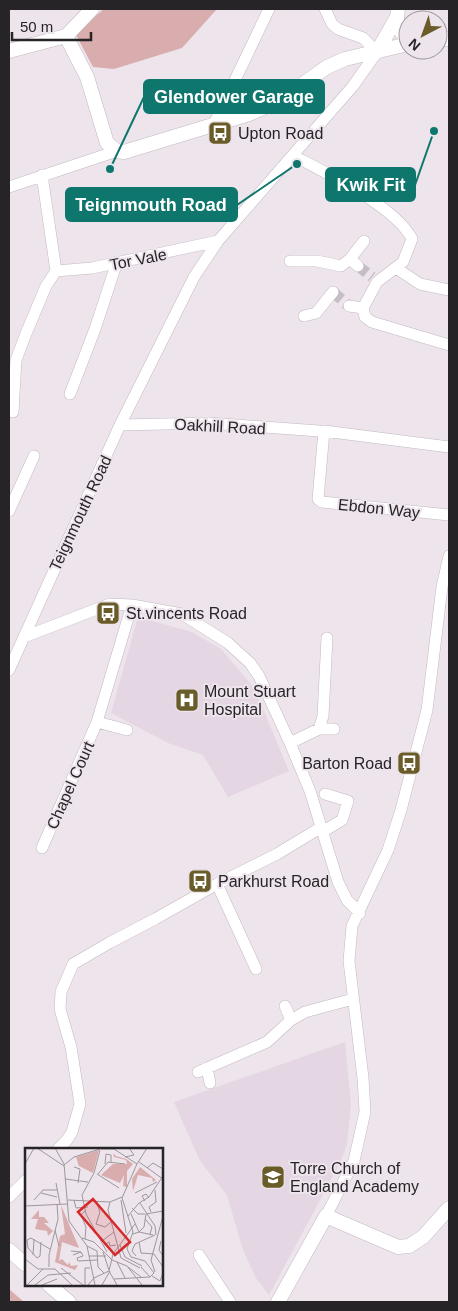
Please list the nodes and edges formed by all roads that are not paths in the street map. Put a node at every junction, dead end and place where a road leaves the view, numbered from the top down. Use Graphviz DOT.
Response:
graph roads {
  1 [pos="92,9"];
  2 [pos="269,9"];
  3 [pos="325,9"];
  4 [pos="397,13"];
  5 [pos="398,27"];
  6 [pos="66,36"];
  7 [pos="398,46"];
  8 [pos="9,51"];
  9 [pos="376,52"];
  10 [pos="214,124"];
  11 [pos="117,151"];
  12 [pos="294,156"];
  13 [pos="42,175"];
  14 [pos="9,187"];
  15 [pos="218,241"];
  16 [pos="364,241"];
  17 [pos="290,261"];
  18 [pos="117,262"];
  19 [pos="396,268"];
  20 [pos="56,271"];
  21 [pos="449,290"];
  22 [pos="333,292"];
  23 [pos="350,306"];
  24 [pos="363,308"];
  25 [pos="304,316"];
  26 [pos="449,345"];
  27 [pos="70,394"];
  28 [pos="13,412"];
  29 [pos="120,425"];
  30 [pos="321,431"];
  31 [pos="449,446"];
  32 [pos="34,456"];
  33 [pos="14,488"];
  34 [pos="9,512"];
  35 [pos="449,515"];
  36 [pos="449,556"];
  37 [pos="132,605"];
  38 [pos="24,637"];
  39 [pos="327,638"];
  40 [pos="9,670"];
  41 [pos="97,722"];
  42 [pos="319,729"];
  43 [pos="334,729"];
  44 [pos="127,730"];
  45 [pos="290,743"];
  46 [pos="325,794"];
  47 [pos="321,830"];
  48 [pos="42,848"];
  49 [pos="217,884"];
  50 [pos="360,912"];
  51 [pos="256,969"];
  52 [pos="353,998"];
  53 [pos="286,1006"];
  54 [pos="291,1020"];
  55 [pos="210,1083"];
  56 [pos="59,1148"];
  57 [pos="25,1181"];
  58 [pos="9,1197"];
  59 [pos="449,1208"];
  60 [pos="326,1216"];
  61 [pos="9,1250"];
  62 [pos="199,1255"];
  63 [pos="25,1264"];
  64 [pos="50,1286"];
  65 [pos="69,1302"];
  66 [pos="230,1302"];
  67 [pos="278,1302"];
  1 -- 6 [label="street"];
  2 -- 10 [label="street"];
  3 -- 9 [label="street"];
  4 -- 5 [label="street, Teignmouth Road"];
  4 -- 9 [label="street, Teignmouth Road"];
  6 -- 8 [label="street"];
  6 -- 11 [label="street"];
  7 -- 9 [label="street"];
  9 -- 10 [label="street"];
  9 -- 12 [label="street, Teignmouth Road"];
  10 -- 11 [label="street"];
  11 -- 13 [label="street"];
  12 -- 15 [label="street, Teignmouth Road"];
  12 -- 19 [label="street"];
  13 -- 14 [label="street"];
  13 -- 20 [label="street"];
  15 -- 18 [label="street, Tor Vale"];
  15 -- 29 [label="street, Teignmouth Road"];
  16 -- 17 [label="street"];
  18 -- 20 [label="street, Tor Vale"];
  18 -- 27 [label="street"];
  19 -- 21 [label="street"];
  19 -- 24 [label="street"];
  20 -- 28 [label="street"];
  22 -- 25 [label="street"];
  23 -- 24 [label="street"];
  24 -- 26 [label="street"];
  29 -- 30 [label="street, Oakhill Road"];
  29 -- 38 [label="street, Teignmouth Road"];
  30 -- 31 [label="street, Oakhill Road"];
  30 -- 35 [label="street, Ebdon Way"];
  32 -- 33 [label="street"];
  33 -- 34 [label="street"];
  36 -- 50 [label="street"];
  37 -- 38 [label="street"];
  37 -- 41 [label="street, Chapel Court"];
  37 -- 45 [label="street"];
  38 -- 40 [label="street, Teignmouth Road"];
  39 -- 42 [label="street"];
  41 -- 44 [label="street, Chapel Court"];
  41 -- 48 [label="street, Chapel Court"];
  42 -- 43 [label="street"];
  42 -- 45 [label="street"];
  45 -- 47 [label="street"];
  46 -- 47 [label="street"];
  47 -- 49 [label="street"];
  47 -- 50 [label="street"];
  49 -- 51 [label="street"];
  49 -- 56 [label="street"];
  50 -- 52 [label="street"];
  52 -- 54 [label="street"];
  52 -- 60 [label="street"];
  53 -- 54 [label="street"];
  54 -- 55 [label="street"];
  57 -- 58 [label="street"];
  59 -- 60 [label="street"];
  60 -- 67 [label="street"];
  61 -- 63 [label="street"];
  62 -- 66 [label="street"];
  64 -- 65 [label="street"];
}
